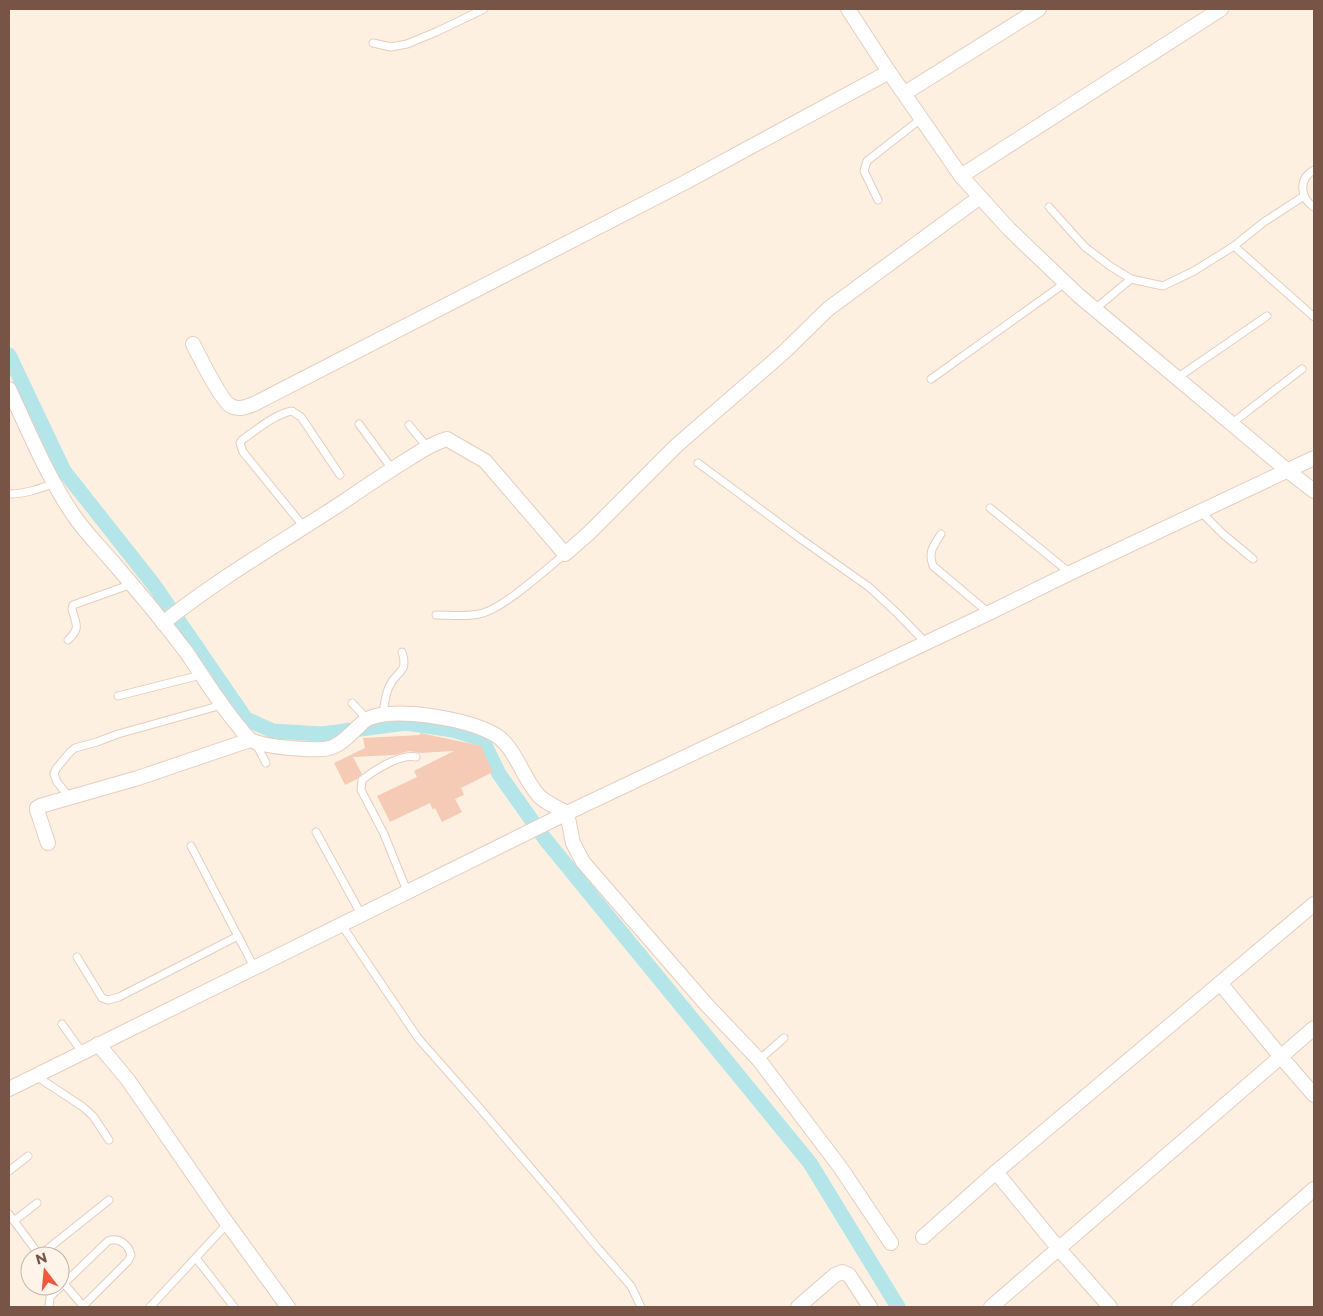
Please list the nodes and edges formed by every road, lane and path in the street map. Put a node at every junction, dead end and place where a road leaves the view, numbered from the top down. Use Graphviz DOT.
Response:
graph roads {
  1 [pos="484,9"];
  2 [pos="848,9"];
  3 [pos="1039,9"];
  4 [pos="1221,9"];
  5 [pos="373,42"];
  6 [pos="889,72"];
  7 [pos="905,93"];
  8 [pos="922,118"];
  9 [pos="1314,170"];
  10 [pos="961,176"];
  11 [pos="1304,196"];
  12 [pos="980,197"];
  13 [pos="878,200"];
  14 [pos="1049,207"];
  15 [pos="1314,207"];
  16 [pos="1234,246"];
  17 [pos="1131,279"];
  18 [pos="1065,283"];
  19 [pos="1095,309"];
  20 [pos="1267,316"];
  21 [pos="1314,317"];
  22 [pos="193,344"];
  23 [pos="1302,369"];
  24 [pos="1177,378"];
  25 [pos="931,379"];
  26 [pos="9,390"];
  27 [pos="359,424"];
  28 [pos="1231,424"];
  29 [pos="409,425"];
  30 [pos="427,448"];
  31 [pos="1314,458"];
  32 [pos="698,463"];
  33 [pos="392,469"];
  34 [pos="1288,471"];
  35 [pos="340,475"];
  36 [pos="55,484"];
  37 [pos="1314,491"];
  38 [pos="9,494"];
  39 [pos="990,508"];
  40 [pos="1201,512"];
  41 [pos="304,527"];
  42 [pos="941,534"];
  43 [pos="565,554"];
  44 [pos="1253,559"];
  45 [pos="1070,573"];
  46 [pos="132,584"];
  47 [pos="989,613"];
  48 [pos="436,615"];
  49 [pos="166,620"];
  50 [pos="68,640"];
  51 [pos="926,643"];
  52 [pos="402,652"];
  53 [pos="201,675"];
  54 [pos="118,696"];
  55 [pos="352,703"];
  56 [pos="222,705"];
  57 [pos="383,715"];
  58 [pos="362,723"];
  59 [pos="252,740"];
  60 [pos="416,757"];
  61 [pos="266,763"];
  62 [pos="70,798"];
  63 [pos="567,812"];
  64 [pos="316,832"];
  65 [pos="48,843"];
  66 [pos="191,846"];
  67 [pos="408,891"];
  68 [pos="1314,904"];
  69 [pos="361,914"];
  70 [pos="341,924"];
  71 [pos="238,936"];
  72 [pos="77,957"];
  73 [pos="254,967"];
  74 [pos="1220,983"];
  75 [pos="62,1024"];
  76 [pos="1314,1028"];
  77 [pos="784,1038"];
  78 [pos="98,1044"];
  79 [pos="82,1052"];
  80 [pos="1281,1057"];
  81 [pos="759,1060"];
  82 [pos="36,1076"];
  83 [pos="9,1089"];
  84 [pos="1314,1095"];
  85 [pos="108,1140"];
  86 [pos="28,1156"];
  87 [pos="9,1171"];
  88 [pos="996,1172"];
  89 [pos="1314,1189"];
  90 [pos="109,1200"];
  91 [pos="37,1203"];
  92 [pos="9,1214"];
  93 [pos="14,1221"];
  94 [pos="227,1224"];
  95 [pos="922,1237"];
  96 [pos="891,1243"];
  97 [pos="33,1246"];
  98 [pos="52,1246"];
  99 [pos="1059,1249"];
  100 [pos="196,1258"];
  101 [pos="70,1274"];
  102 [pos="70,1290"];
  103 [pos="84,1307"];
  104 [pos="150,1307"];
  105 [pos="234,1307"];
  106 [pos="288,1307"];
  107 [pos="641,1307"];
  108 [pos="798,1307"];
  109 [pos="870,1307"];
  110 [pos="990,1307"];
  111 [pos="1110,1307"];
  112 [pos="1179,1307"];
  1 -- 5 [label="lane"];
  2 -- 6 [label="street"];
  3 -- 7 [label="street"];
  4 -- 10 [label="street"];
  6 -- 7 [label="street"];
  6 -- 22 [label="street"];
  7 -- 8 [label="street"];
  8 -- 10 [label="street"];
  8 -- 13 [label="lane"];
  9 -- 11 [label="lane"];
  10 -- 12 [label="street"];
  11 -- 15 [label="lane"];
  11 -- 16 [label="lane"];
  12 -- 18 [label="street"];
  12 -- 43 [label="street"];
  14 -- 17 [label="lane"];
  16 -- 17 [label="lane"];
  16 -- 21 [label="lane"];
  17 -- 19 [label="lane"];
  18 -- 19 [label="street"];
  18 -- 25 [label="lane"];
  19 -- 24 [label="street"];
  20 -- 24 [label="lane"];
  23 -- 28 [label="lane"];
  24 -- 28 [label="street"];
  26 -- 36 [label="street"];
  27 -- 33 [label="lane"];
  28 -- 34 [label="street"];
  29 -- 30 [label="lane"];
  30 -- 33 [label="street"];
  30 -- 43 [label="street"];
  31 -- 34 [label="street"];
  32 -- 51 [label="lane"];
  33 -- 41 [label="street"];
  34 -- 37 [label="street"];
  34 -- 40 [label="street"];
  35 -- 41 [label="lane"];
  36 -- 38 [label="lane"];
  36 -- 46 [label="street"];
  39 -- 45 [label="lane"];
  40 -- 44 [label="lane"];
  40 -- 45 [label="street"];
  41 -- 49 [label="street"];
  42 -- 47 [label="lane"];
  43 -- 48 [label="lane"];
  45 -- 47 [label="street"];
  46 -- 49 [label="street"];
  46 -- 50 [label="lane"];
  47 -- 51 [label="street"];
  49 -- 53 [label="street"];
  51 -- 63 [label="street"];
  52 -- 57 [label="lane"];
  53 -- 54 [label="lane"];
  53 -- 56 [label="street"];
  55 -- 58 [label="lane"];
  56 -- 59 [label="street"];
  56 -- 62 [label="lane"];
  57 -- 58 [label="street"];
  57 -- 63 [label="street"];
  58 -- 59 [label="street"];
  59 -- 61 [label="lane"];
  59 -- 62 [label="street"];
  60 -- 67 [label="lane"];
  62 -- 65 [label="street"];
  63 -- 67 [label="street"];
  63 -- 81 [label="street"];
  64 -- 69 [label="lane"];
  66 -- 71 [label="lane"];
  67 -- 69 [label="street"];
  68 -- 74 [label="street"];
  69 -- 70 [label="street"];
  70 -- 73 [label="street"];
  70 -- 107 [label="lane"];
  71 -- 72 [label="lane"];
  71 -- 73 [label="lane"];
  73 -- 78 [label="street"];
  74 -- 80 [label="street"];
  74 -- 88 [label="street"];
  75 -- 79 [label="lane"];
  76 -- 80 [label="street"];
  77 -- 81 [label="lane"];
  78 -- 79 [label="street"];
  78 -- 94 [label="street"];
  79 -- 82 [label="street"];
  80 -- 84 [label="street"];
  80 -- 99 [label="street"];
  81 -- 96 [label="street"];
  82 -- 83 [label="street"];
  82 -- 85 [label="lane"];
  86 -- 87 [label="lane"];
  88 -- 95 [label="street"];
  88 -- 99 [label="street"];
  89 -- 112 [label="street"];
  90 -- 98 [label="lane"];
  91 -- 93 [label="lane"];
  92 -- 93 [label="lane"];
  93 -- 97 [label="lane"];
  94 -- 100 [label="lane"];
  94 -- 106 [label="street"];
  99 -- 110 [label="street"];
  99 -- 111 [label="street"];
  100 -- 104 [label="lane"];
  100 -- 105 [label="lane"];
  101 -- 103 [label="lane"];
  102 -- 103 [label="lane"];
  108 -- 109 [label="street"];
}
